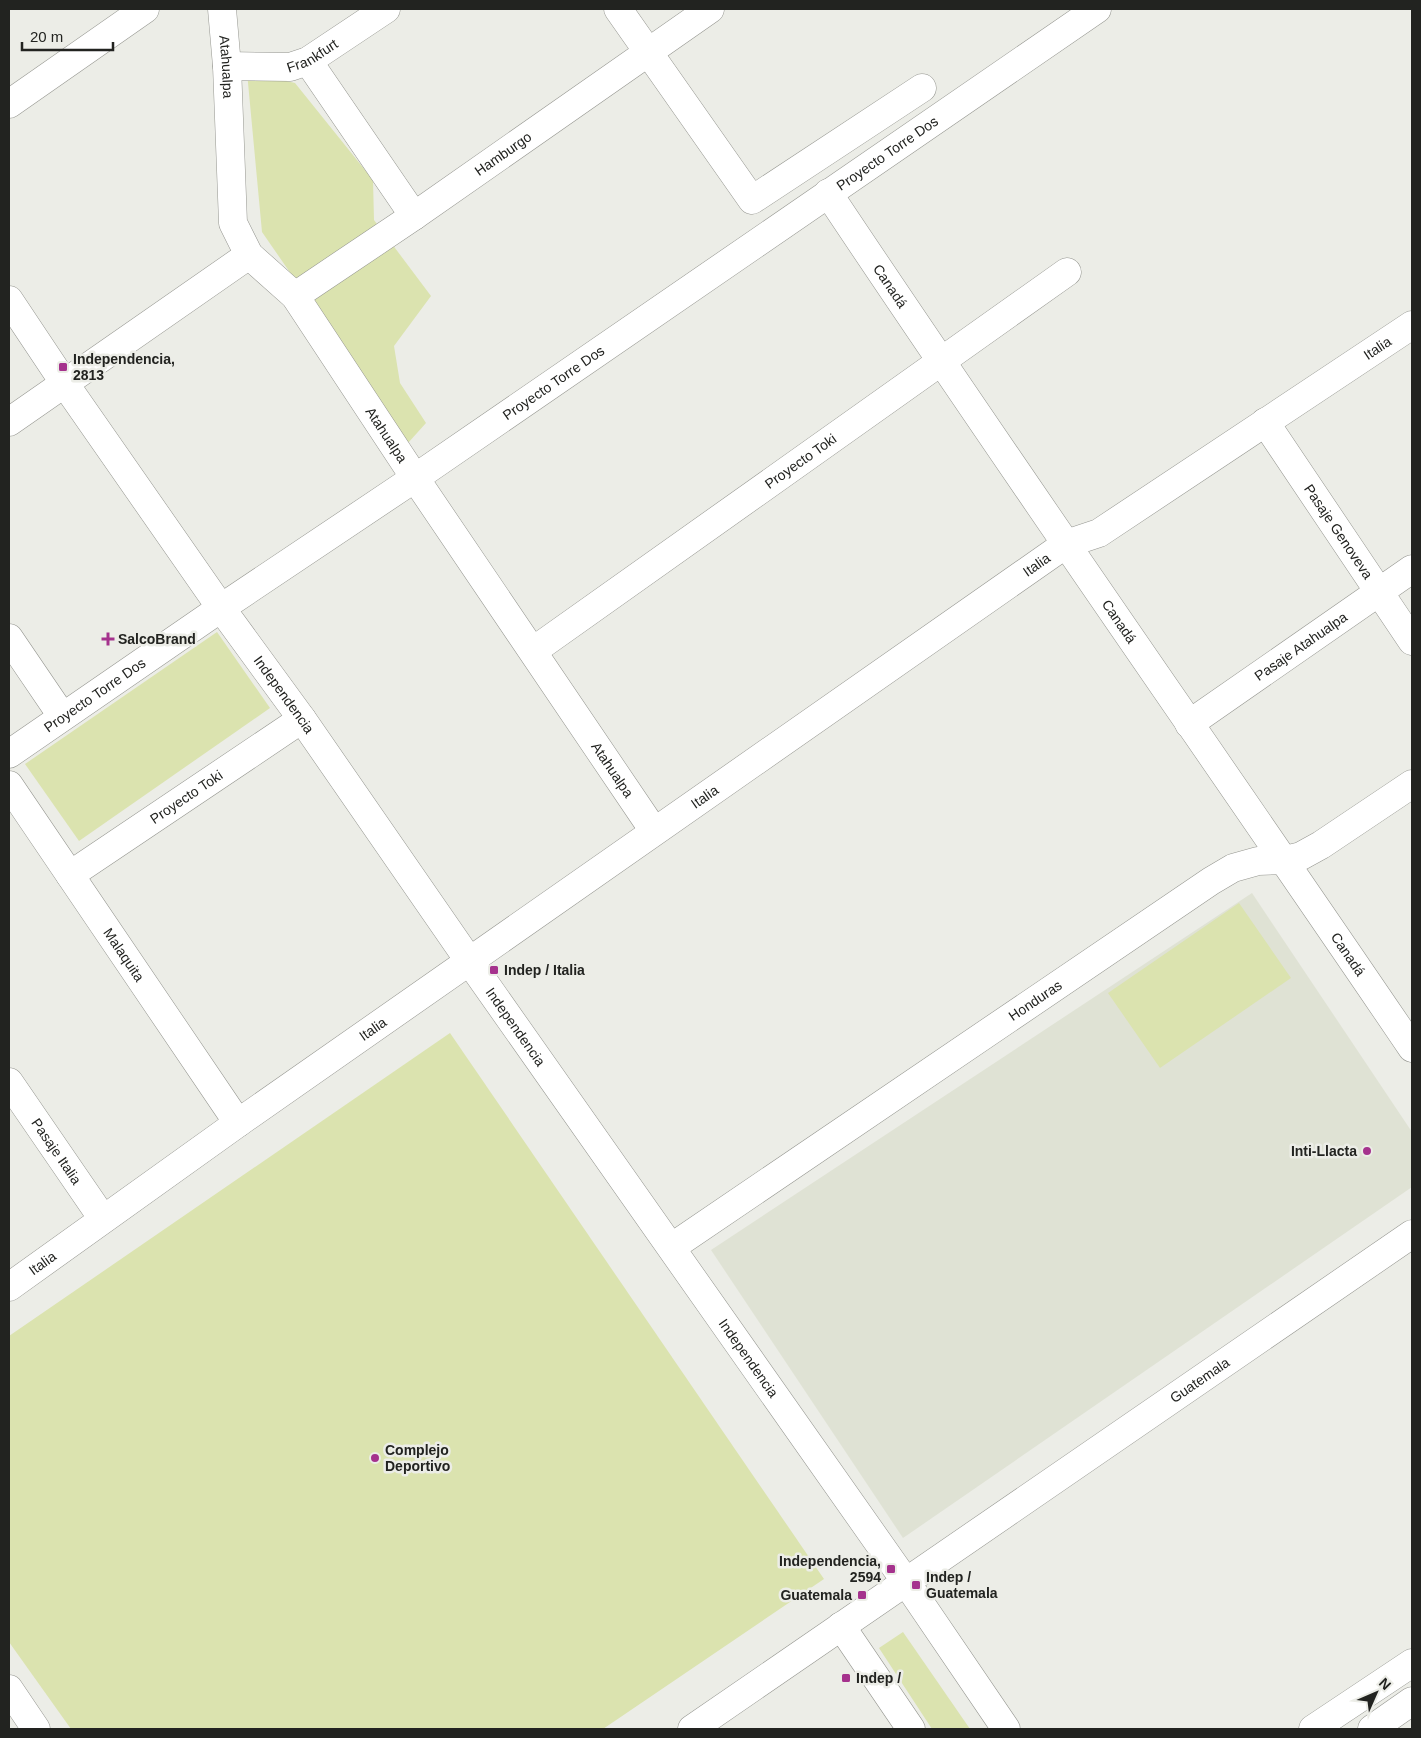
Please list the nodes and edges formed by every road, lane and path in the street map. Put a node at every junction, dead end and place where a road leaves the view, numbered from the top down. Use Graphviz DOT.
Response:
graph roads {
  1 [pos="145,9"];
  2 [pos="222,9"];
  3 [pos="386,9"];
  4 [pos="618,9"];
  5 [pos="710,9"];
  6 [pos="1097,9"];
  7 [pos="648,51"];
  8 [pos="308,61"];
  9 [pos="227,66"];
  10 [pos="922,88"];
  11 [pos="9,104"];
  12 [pos="828,193"];
  13 [pos="414,216"];
  14 [pos="249,255"];
  15 [pos="1067,272"];
  16 [pos="295,296"];
  17 [pos="9,300"];
  18 [pos="1412,324"];
  19 [pos="940,361"];
  20 [pos="65,384"];
  21 [pos="9,422"];
  22 [pos="1265,422"];
  23 [pos="415,478"];
  24 [pos="1066,544"];
  25 [pos="1412,569"];
  26 [pos="1379,592"];
  27 [pos="221,608"];
  28 [pos="9,638"];
  29 [pos="1412,641"];
  30 [pos="533,651"];
  31 [pos="62,716"];
  32 [pos="302,719"];
  33 [pos="1189,724"];
  34 [pos="9,754"];
  35 [pos="1412,784"];
  36 [pos="9,786"];
  37 [pos="654,831"];
  38 [pos="1285,860"];
  39 [pos="70,876"];
  40 [pos="470,962"];
  41 [pos="1412,1048"];
  42 [pos="9,1082"];
  43 [pos="238,1123"];
  44 [pos="104,1219"];
  45 [pos="1412,1234"];
  46 [pos="672,1247"];
  47 [pos="9,1287"];
  48 [pos="906,1582"];
  49 [pos="841,1626"];
  50 [pos="1412,1662"];
  51 [pos="9,1689"];
  52 [pos="1412,1701"];
  53 [pos="32,1728"];
  54 [pos="692,1729"];
  55 [pos="911,1729"];
  56 [pos="1006,1729"];
  57 [pos="1313,1729"];
  58 [pos="1372,1729"];
  1 -- 11 [label="street"];
  2 -- 9 [label="street, Atahualpa"];
  3 -- 8 [label="street, Frankfurt"];
  4 -- 7 [label="street"];
  5 -- 7 [label="street, Hamburgo"];
  6 -- 12 [label="street, Proyecto Torre Dos"];
  7 -- 10 [label="street"];
  7 -- 13 [label="street, Hamburgo"];
  8 -- 9 [label="street, Frankfurt"];
  8 -- 13 [label="street"];
  9 -- 14 [label="street, Atahualpa"];
  12 -- 19 [label="street, Canadá"];
  12 -- 23 [label="street, Proyecto Torre Dos"];
  13 -- 16 [label="street, Hamburgo"];
  14 -- 16 [label="street, Atahualpa"];
  14 -- 20 [label="street"];
  15 -- 19 [label="street, Proyecto Toki"];
  16 -- 23 [label="street, Atahualpa"];
  17 -- 20 [label="street, Independencia"];
  18 -- 22 [label="street, Italia"];
  19 -- 24 [label="street, Canadá"];
  19 -- 30 [label="street, Proyecto Toki"];
  20 -- 21 [label="street"];
  20 -- 27 [label="street, Independencia"];
  22 -- 24 [label="street, Italia"];
  22 -- 26 [label="street, Pasaje Genoveva"];
  23 -- 27 [label="street, Proyecto Torre Dos"];
  23 -- 30 [label="street, Atahualpa"];
  24 -- 33 [label="street, Canadá"];
  24 -- 37 [label="street, Italia"];
  25 -- 26 [label="street, Pasaje Atahualpa"];
  26 -- 29 [label="street, Pasaje Genoveva"];
  26 -- 33 [label="street, Pasaje Atahualpa"];
  27 -- 31 [label="street, Proyecto Torre Dos"];
  27 -- 32 [label="street, Independencia"];
  28 -- 31 [label="street"];
  30 -- 37 [label="street, Atahualpa"];
  31 -- 34 [label="street, Proyecto Torre Dos"];
  32 -- 39 [label="street, Proyecto Toki"];
  32 -- 40 [label="street, Independencia"];
  33 -- 38 [label="street, Canadá"];
  35 -- 38 [label="street, Honduras"];
  36 -- 39 [label="street, Malaquita"];
  37 -- 40 [label="street, Italia"];
  38 -- 41 [label="street, Canadá"];
  38 -- 46 [label="street, Honduras"];
  39 -- 43 [label="street, Malaquita"];
  40 -- 43 [label="street, Italia"];
  40 -- 46 [label="street, Independencia"];
  42 -- 44 [label="street, Pasaje Italia"];
  43 -- 44 [label="street, Italia"];
  44 -- 47 [label="street, Italia"];
  45 -- 48 [label="street, Guatemala"];
  46 -- 48 [label="street, Independencia"];
  48 -- 49 [label="street, Guatemala"];
  48 -- 56 [label="street, Independencia"];
  49 -- 54 [label="street, Guatemala"];
  49 -- 55 [label="street"];
  50 -- 57 [label="street"];
  51 -- 53 [label="street"];
  52 -- 58 [label="street"];
}
